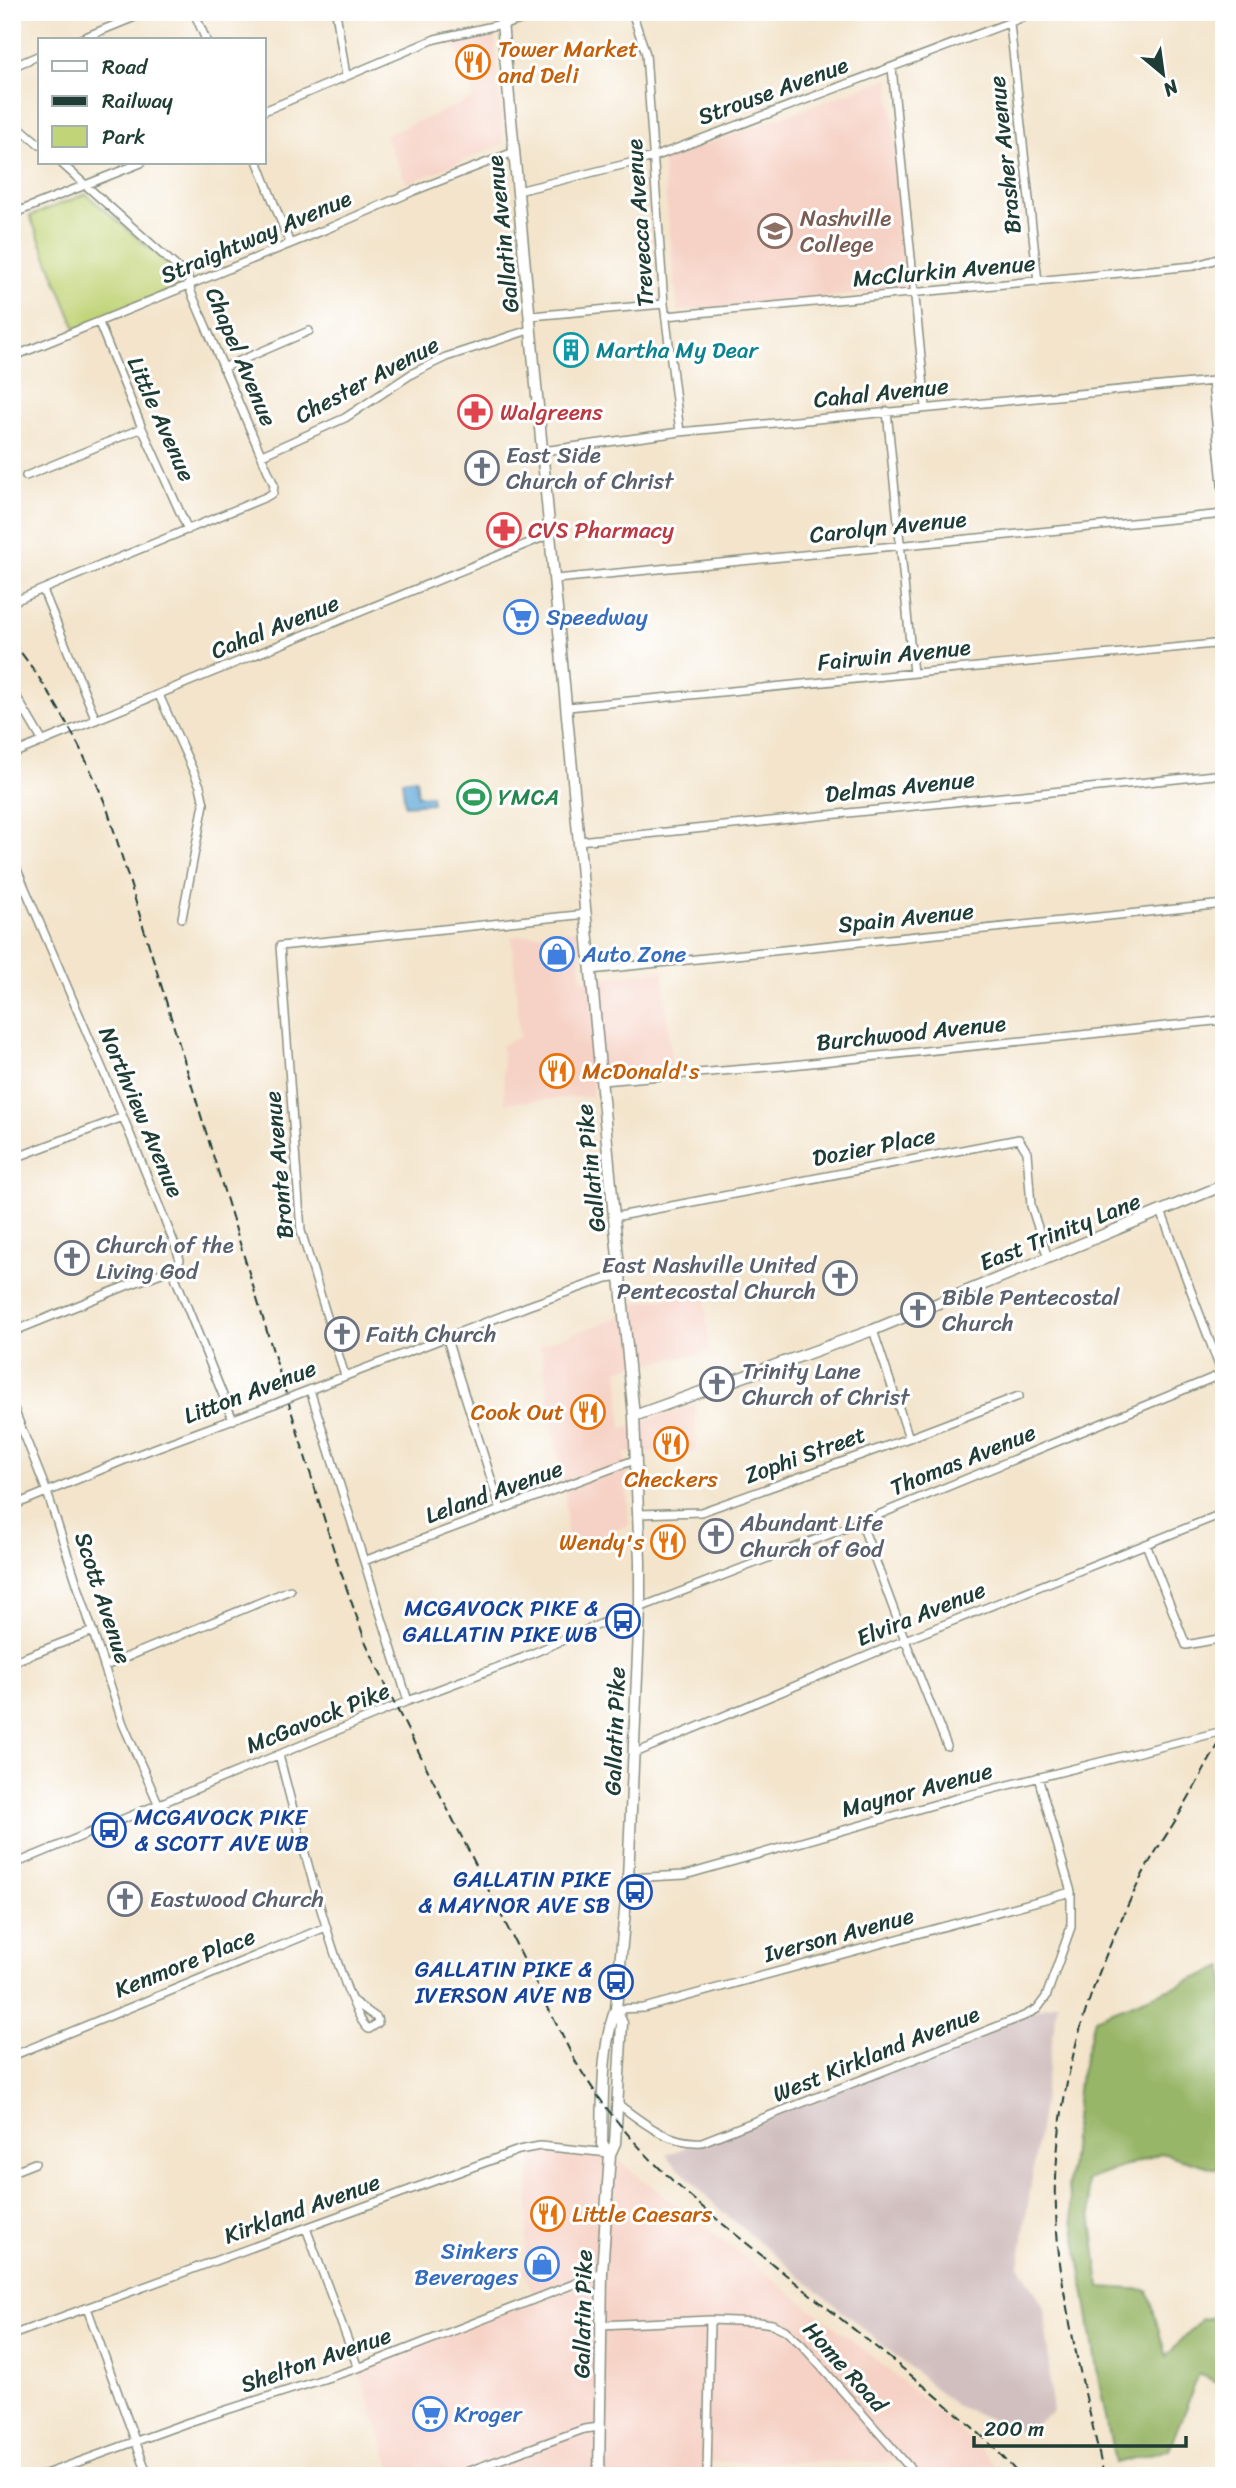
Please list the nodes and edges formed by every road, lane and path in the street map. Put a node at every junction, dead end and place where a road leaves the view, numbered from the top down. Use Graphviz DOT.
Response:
graph roads {
  1 [pos="147,12"];
  2 [pos="194,12"];
  3 [pos="336,12"];
  4 [pos="501,12"];
  5 [pos="541,12"];
  6 [pos="632,12"];
  7 [pos="1037,12"];
  8 [pos="502,24"];
  9 [pos="1010,24"];
  10 [pos="83,38"];
  11 [pos="205,38"];
  12 [pos="38,56"];
  13 [pos="12,66"];
  14 [pos="892,68"];
  15 [pos="346,76"];
  16 [pos="266,110"];
  17 [pos="12,121"];
  18 [pos="38,143"];
  19 [pos="514,152"];
  20 [pos="654,157"];
  21 [pos="62,164"];
  22 [pos="139,164"];
  23 [pos="258,164"];
  24 [pos="87,185"];
  25 [pos="518,191"];
  26 [pos="12,214"];
  27 [pos="290,244"];
  28 [pos="1224,257"];
  29 [pos="1038,282"];
  30 [pos="190,285"];
  31 [pos="913,293"];
  32 [pos="664,304"];
  33 [pos="531,316"];
  34 [pos="666,316"];
  35 [pos="99,323"];
  36 [pos="532,329"];
  37 [pos="309,331"];
  38 [pos="12,357"];
  39 [pos="223,368"];
  40 [pos="1224,380"];
  41 [pos="1212,381"];
  42 [pos="926,407"];
  43 [pos="887,411"];
  44 [pos="142,428"];
  45 [pos="680,432"];
  46 [pos="543,451"];
  47 [pos="262,455"];
  48 [pos="26,477"];
  49 [pos="1224,505"];
  50 [pos="1224,514"];
  51 [pos="188,530"];
  52 [pos="551,534"];
  53 [pos="902,545"];
  54 [pos="555,579"];
  55 [pos="43,590"];
  56 [pos="12,602"];
  57 [pos="1224,643"];
  58 [pos="913,673"];
  59 [pos="12,689"];
  60 [pos="159,695"];
  61 [pos="568,706"];
  62 [pos="96,720"];
  63 [pos="43,742"];
  64 [pos="12,754"];
  65 [pos="1224,774"];
  66 [pos="579,841"];
  67 [pos="13,861"];
  68 [pos="1224,904"];
  69 [pos="587,914"];
  70 [pos="182,918"];
  71 [pos="591,970"];
  72 [pos="1224,1020"];
  73 [pos="602,1082"];
  74 [pos="124,1117"];
  75 [pos="12,1159"];
  76 [pos="1224,1185"];
  77 [pos="1161,1211"];
  78 [pos="614,1217"];
  79 [pos="1048,1258"];
  80 [pos="173,1272"];
  81 [pos="622,1276"];
  82 [pos="873,1330"];
  83 [pos="12,1332"];
  84 [pos="446,1336"];
  85 [pos="345,1376"];
  86 [pos="1223,1376"];
  87 [pos="310,1390"];
  88 [pos="1019,1396"];
  89 [pos="12,1404"];
  90 [pos="634,1416"];
  91 [pos="233,1420"];
  92 [pos="909,1438"];
  93 [pos="637,1459"];
  94 [pos="47,1492"];
  95 [pos="12,1506"];
  96 [pos="501,1510"];
  97 [pos="1224,1513"];
  98 [pos="639,1514"];
  99 [pos="862,1522"];
  100 [pos="1146,1544"];
  101 [pos="364,1561"];
  102 [pos="290,1590"];
  103 [pos="640,1609"];
  104 [pos="93,1631"];
  105 [pos="1224,1637"];
  106 [pos="905,1640"];
  107 [pos="12,1662"];
  108 [pos="105,1666"];
  109 [pos="408,1701"];
  110 [pos="1215,1733"];
  111 [pos="947,1746"];
  112 [pos="633,1754"];
  113 [pos="279,1755"];
  114 [pos="1038,1777"];
  115 [pos="158,1803"];
  116 [pos="12,1865"];
  117 [pos="628,1878"];
  118 [pos="1071,1892"];
  119 [pos="326,1927"];
  120 [pos="353,2001"];
  121 [pos="616,2009"];
  122 [pos="12,2056"];
  123 [pos="618,2104"];
  124 [pos="610,2154"];
  125 [pos="35,2163"];
  126 [pos="12,2172"];
  127 [pos="306,2228"];
  128 [pos="602,2273"];
  129 [pos="87,2308"];
  130 [pos="710,2320"];
  131 [pos="600,2325"];
  132 [pos="12,2335"];
  133 [pos="358,2368"];
  134 [pos="600,2427"];
  135 [pos="136,2441"];
  136 [pos="40,2476"];
  137 [pos="148,2476"];
  138 [pos="455,2476"];
  139 [pos="599,2476"];
  140 [pos="707,2476"];
  141 [pos="917,2476"];
  1 -- 10 [label="street"];
  2 -- 11 [label="street"];
  3 -- 15 [label="street"];
  4 -- 8 [label="main road, Gallatin Avenue"];
  5 -- 8 [label="main road"];
  6 -- 20 [label="street, Trevecca Avenue"];
  7 -- 9 [label="street, Strouse Avenue"];
  8 -- 15 [label="street"];
  8 -- 19 [label="main road, Gallatin Avenue"];
  9 -- 14 [label="street, Strouse Avenue"];
  9 -- 29 [label="street, Brasher Avenue"];
  12 -- 13 [label="street"];
  14 -- 20 [label="street, Strouse Avenue"];
  14 -- 31 [label="street"];
  15 -- 16 [label="street"];
  17 -- 18 [label="street"];
  19 -- 25 [label="main road, Gallatin Avenue"];
  19 -- 27 [label="street, Straightway Avenue"];
  20 -- 25 [label="street, Strouse Avenue"];
  20 -- 32 [label="street, Trevecca Avenue"];
  21 -- 24 [label="street, Chapel Avenue"];
  22 -- 24 [label="street"];
  23 -- 27 [label="street"];
  24 -- 26 [label="street"];
  24 -- 30 [label="street, Chapel Avenue"];
  25 -- 33 [label="main road, Gallatin Avenue"];
  27 -- 30 [label="street, Straightway Avenue"];
  28 -- 29 [label="street, McClurkin Avenue"];
  29 -- 31 [label="street, McClurkin Avenue"];
  30 -- 35 [label="street, Straightway Avenue"];
  30 -- 39 [label="street, Chapel Avenue"];
  31 -- 34 [label="street, McClurkin Avenue"];
  31 -- 42 [label="street"];
  32 -- 33 [label="street"];
  32 -- 34 [label="street, Trevecca Avenue"];
  33 -- 36 [label="main road, Gallatin Avenue"];
  34 -- 45 [label="street, Trevecca Avenue"];
  35 -- 38 [label="street, Straightway Avenue"];
  35 -- 44 [label="street, Little Avenue"];
  36 -- 46 [label="main road, Gallatin Avenue"];
  36 -- 47 [label="street, Chester Avenue"];
  37 -- 39 [label="street"];
  39 -- 47 [label="street, Chapel Avenue"];
  40 -- 41 [label="street, Cahal Avenue"];
  41 -- 42 [label="street, Cahal Avenue"];
  41 -- 49 [label="street"];
  42 -- 43 [label="street, Cahal Avenue"];
  43 -- 45 [label="street, Cahal Avenue"];
  43 -- 53 [label="street"];
  44 -- 48 [label="street"];
  44 -- 51 [label="street, Little Avenue"];
  45 -- 46 [label="street, Cahal Avenue"];
  46 -- 52 [label="main road, Gallatin Pike"];
  47 -- 51 [label="street, Chapel Avenue"];
  50 -- 53 [label="street, Carolyn Avenue"];
  51 -- 55 [label="street"];
  52 -- 54 [label="main road, Gallatin Pike"];
  52 -- 60 [label="street, Cahal Avenue"];
  53 -- 54 [label="street, Carolyn Avenue"];
  53 -- 58 [label="street"];
  54 -- 61 [label="main road, Gallatin Pike"];
  55 -- 56 [label="street"];
  55 -- 62 [label="street"];
  57 -- 58 [label="street, Fairwin Avenue"];
  58 -- 61 [label="street, Fairwin Avenue"];
  59 -- 63 [label="street"];
  60 -- 62 [label="street, Cahal Avenue"];
  60 -- 70 [label="street"];
  61 -- 66 [label="main road, Gallatin Pike"];
  62 -- 63 [label="street, Cahal Avenue"];
  63 -- 64 [label="street, Cahal Avenue"];
  65 -- 66 [label="street, Delmas Avenue"];
  66 -- 69 [label="main road, Gallatin Pike"];
  67 -- 74 [label="street, Northview Avenue"];
  68 -- 71 [label="street, Spain Avenue"];
  69 -- 71 [label="main road, Gallatin Pike"];
  69 -- 85 [label="street, Bronte Avenue"];
  71 -- 73 [label="main road, Gallatin Pike"];
  72 -- 73 [label="street, Burchwood Avenue"];
  73 -- 78 [label="main road, Gallatin Pike"];
  74 -- 75 [label="street"];
  74 -- 80 [label="street, Northview Avenue"];
  76 -- 77 [label="main road, East Trinity Lane"];
  77 -- 79 [label="main road, East Trinity Lane"];
  77 -- 86 [label="street"];
  78 -- 79 [label="street, Dozier Place"];
  78 -- 81 [label="main road, Gallatin Pike"];
  79 -- 82 [label="main road, East Trinity Lane"];
  80 -- 83 [label="street"];
  80 -- 91 [label="street, Northview Avenue"];
  81 -- 84 [label="street, Litton Avenue"];
  81 -- 90 [label="main road, Gallatin Pike"];
  82 -- 90 [label="main road, East Trinity Lane"];
  82 -- 92 [label="street"];
  84 -- 85 [label="street, Litton Avenue"];
  84 -- 96 [label="street"];
  85 -- 87 [label="street, Litton Avenue"];
  86 -- 99 [label="street, Thomas Avenue"];
  87 -- 91 [label="street, Litton Avenue, bridge"];
  87 -- 101 [label="street"];
  88 -- 92 [label="street, Zophi Street"];
  89 -- 94 [label="street, Scott Avenue"];
  90 -- 93 [label="main road, Gallatin Pike"];
  91 -- 94 [label="street, Litton Avenue"];
  92 -- 98 [label="street, Zophi Street"];
  93 -- 96 [label="street, Leland Avenue"];
  93 -- 98 [label="main road, Gallatin Pike"];
  94 -- 95 [label="street, Litton Avenue"];
  94 -- 104 [label="street, Scott Avenue"];
  96 -- 101 [label="street, Leland Avenue"];
  97 -- 100 [label="street, Elvira Avenue"];
  98 -- 103 [label="main road, Gallatin Pike"];
  99 -- 103 [label="street, Thomas Avenue"];
  99 -- 106 [label="street"];
  100 -- 105 [label="street"];
  100 -- 106 [label="street, Elvira Avenue"];
  101 -- 109 [label="street"];
  102 -- 108 [label="street"];
  103 -- 109 [label="street, McGavock Pike"];
  103 -- 112 [label="main road, Gallatin Pike"];
  104 -- 107 [label="street"];
  104 -- 108 [label="street, Scott Avenue"];
  106 -- 111 [label="street"];
  106 -- 112 [label="street, Elvira Avenue"];
  108 -- 115 [label="street, Scott Avenue"];
  109 -- 113 [label="street, McGavock Pike"];
  110 -- 114 [label="street, Maynor Avenue"];
  112 -- 117 [label="main road, Gallatin Pike"];
  113 -- 115 [label="street, McGavock Pike"];
  113 -- 119 [label="street"];
  114 -- 117 [label="street, Maynor Avenue"];
  114 -- 118 [label="street, West Kirkland Avenue"];
  115 -- 116 [label="street, McGavock Pike"];
  117 -- 121 [label="main road, Gallatin Pike"];
  118 -- 121 [label="street, Iverson Avenue"];
  118 -- 123 [label="street, West Kirkland Avenue"];
  119 -- 120 [label="street"];
  119 -- 122 [label="street, Kenmore Place"];
  121 -- 123 [label="main road, Gallatin Pike"];
  121 -- 124 [label="main road, Gallatin Pike"];
  123 -- 124 [label="main road, Gallatin Pike"];
  124 -- 127 [label="street, Kirkland Avenue"];
  124 -- 128 [label="main road, Gallatin Pike"];
  125 -- 126 [label="street"];
  127 -- 129 [label="street, Kirkland Avenue"];
  127 -- 133 [label="street"];
  128 -- 131 [label="main road, Gallatin Pike"];
  128 -- 133 [label="street, Shelton Avenue"];
  129 -- 132 [label="street, Kirkland Avenue"];
  129 -- 135 [label="street"];
  130 -- 131 [label="street, Home Road"];
  130 -- 140 [label="street"];
  130 -- 141 [label="street, Home Road"];
  131 -- 134 [label="main road, Gallatin Pike"];
  133 -- 135 [label="street, Shelton Avenue"];
  134 -- 138 [label="street"];
  134 -- 139 [label="main road, Gallatin Pike"];
  135 -- 136 [label="street, Shelton Avenue"];
  135 -- 137 [label="street"];
}
